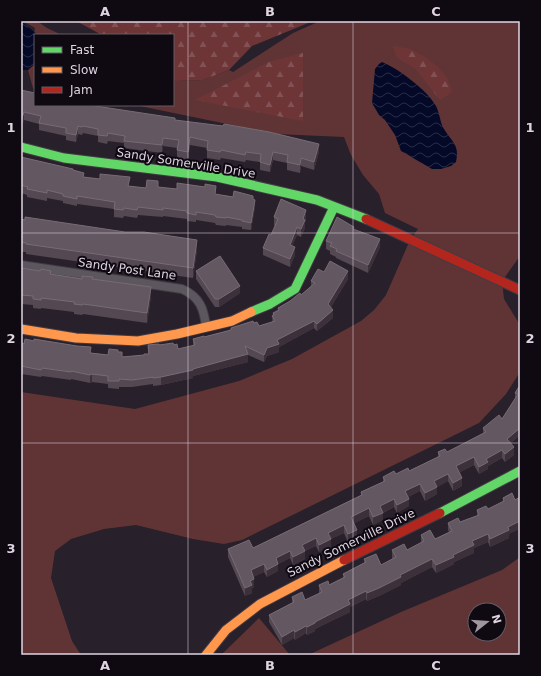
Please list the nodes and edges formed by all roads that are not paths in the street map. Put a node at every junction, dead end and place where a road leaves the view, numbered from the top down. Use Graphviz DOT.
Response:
graph roads {
  1 [pos="21,147"];
  2 [pos="334,207"];
  3 [pos="21,265"];
  4 [pos="520,290"];
  5 [pos="206,327"];
  6 [pos="21,329"];
  7 [pos="520,470"];
  8 [pos="206,655"];
  1 -- 2 [label="street, Sandy Somerville Drive"];
  2 -- 4 [label="street, Sandy Somerville Drive"];
  2 -- 5 [label="street"];
  3 -- 5 [label="street, Sandy Post Lane"];
  5 -- 6 [label="street"];
  7 -- 8 [label="street, Sandy Somerville Drive"];
}
